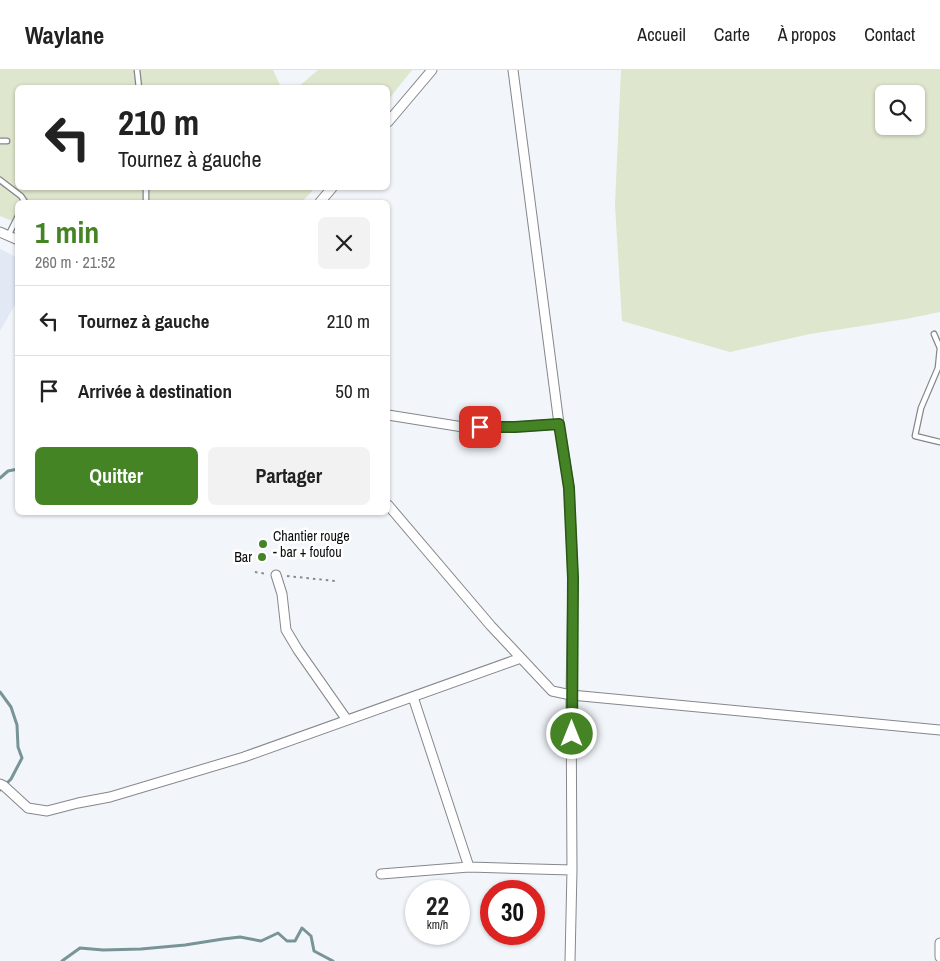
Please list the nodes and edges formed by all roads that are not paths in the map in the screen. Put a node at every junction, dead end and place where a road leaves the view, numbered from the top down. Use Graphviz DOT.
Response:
graph roads {
  1 [pos="137,70"];
  2 [pos="432,70"];
  3 [pos="513,70"];
  4 [pos="139,85"];
  5 [pos="390,120"];
  6 [pos="0,141"];
  7 [pos="7,141"];
  8 [pos="0,180"];
  9 [pos="330,190"];
  10 [pos="24,200"];
  11 [pos="322,200"];
  12 [pos="15,220"];
  13 [pos="4,234"];
  14 [pos="934,334"];
  15 [pos="390,415"];
  16 [pos="559,424"];
  17 [pos="940,442"];
  18 [pos="390,507"];
  19 [pos="276,575"];
  20 [pos="521,658"];
  21 [pos="571,695"];
  22 [pos="413,697"];
  23 [pos="347,720"];
  24 [pos="940,730"];
  25 [pos="0,784"];
  26 [pos="469,867"];
  27 [pos="572,870"];
  28 [pos="381,874"];
  29 [pos="940,943"];
  30 [pos="940,957"];
  31 [pos="570,961"];
  1 -- 4 [label="lane"];
  2 -- 5 [label="street"];
  3 -- 16 [label="street"];
  6 -- 7 [label="lane"];
  8 -- 10 [label="lane"];
  9 -- 11 [label="street"];
  12 -- 13 [label="lane"];
  14 -- 17 [label="lane"];
  15 -- 16 [label="street"];
  16 -- 21 [label="street"];
  18 -- 20 [label="street"];
  19 -- 23 [label="street"];
  20 -- 21 [label="street"];
  20 -- 22 [label="street"];
  21 -- 24 [label="street"];
  21 -- 27 [label="street"];
  22 -- 23 [label="street"];
  22 -- 26 [label="street"];
  23 -- 25 [label="street"];
  26 -- 27 [label="street"];
  26 -- 28 [label="street"];
  27 -- 31 [label="street"];
  29 -- 30 [label="street"];
}
